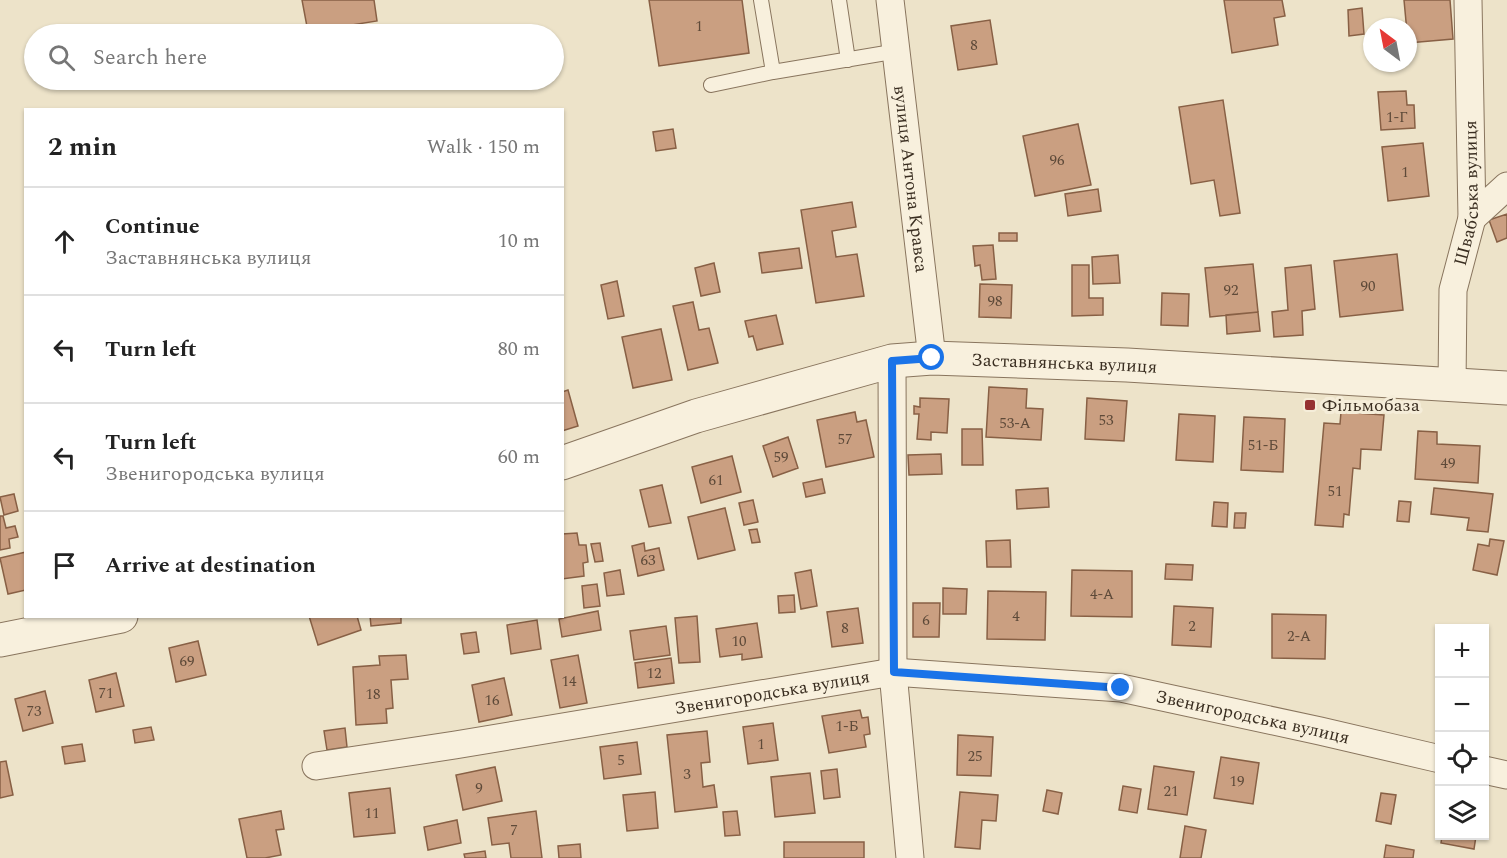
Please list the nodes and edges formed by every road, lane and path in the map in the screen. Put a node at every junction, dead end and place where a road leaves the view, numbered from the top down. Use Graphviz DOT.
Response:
graph roads {
  1 [pos="761,0"];
  2 [pos="839,0"];
  3 [pos="890,0"];
  4 [pos="1468,0"];
  5 [pos="898,51"];
  6 [pos="848,60"];
  7 [pos="773,72"];
  8 [pos="711,85"];
  9 [pos="1507,186"];
  10 [pos="1472,218"];
  11 [pos="932,358"];
  12 [pos="892,361"];
  13 [pos="1452,386"];
  14 [pos="1507,388"];
  15 [pos="564,462"];
  16 [pos="111,618"];
  17 [pos="0,640"];
  18 [pos="894,672"];
  19 [pos="1435,758"];
  20 [pos="316,766"];
  21 [pos="1489,771"];
  22 [pos="1507,775"];
  23 [pos="909,858"];
  1 -- 7 [label="lane"];
  2 -- 6 [label="lane"];
  3 -- 5 [label="street, вулиця Антона Кравса"];
  4 -- 10 [label="street, Швабська вулиця"];
  5 -- 6 [label="lane"];
  5 -- 11 [label="street, вулиця Антона Кравса"];
  6 -- 7 [label="lane"];
  7 -- 8 [label="lane"];
  9 -- 10 [label="street"];
  10 -- 13 [label="street, Швабська вулиця"];
  11 -- 12 [label="street, Заставнянська вулиця"];
  11 -- 13 [label="street, Заставнянська вулиця"];
  12 -- 15 [label="street, Заставнянська вулиця"];
  12 -- 18 [label="street"];
  13 -- 14 [label="street, Заставнянська вулиця"];
  16 -- 17 [label="street"];
  18 -- 19 [label="street, Звенигородська вулиця"];
  18 -- 20 [label="street, Звенигородська вулиця"];
  18 -- 23 [label="street"];
  21 -- 22 [label="street"];
}
